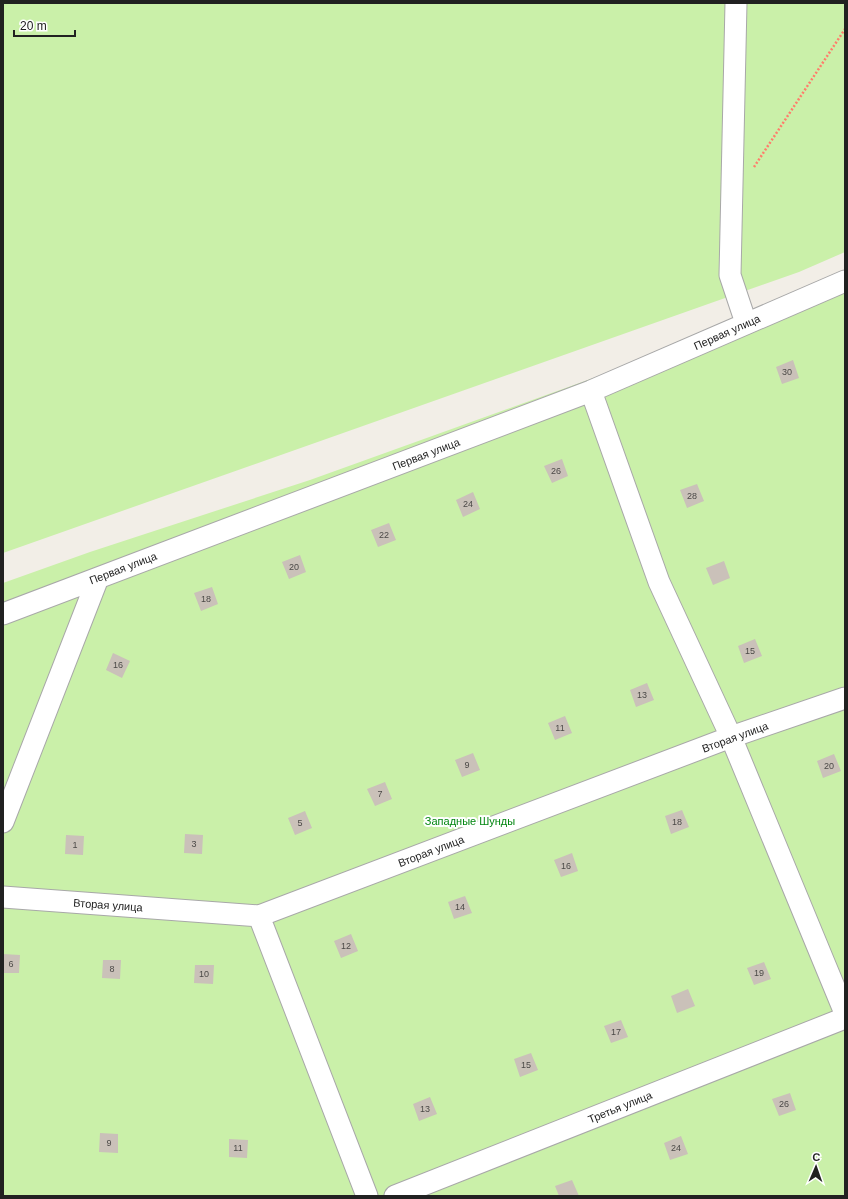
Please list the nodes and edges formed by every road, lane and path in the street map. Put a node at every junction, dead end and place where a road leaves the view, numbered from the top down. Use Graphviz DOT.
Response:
graph roads {
  1 [pos="736,3"];
  2 [pos="845,29"];
  3 [pos="751,172"];
  4 [pos="845,281"];
  5 [pos="746,323"];
  6 [pos="591,391"];
  7 [pos="98,578"];
  8 [pos="3,614"];
  9 [pos="845,698"];
  10 [pos="731,737"];
  11 [pos="3,822"];
  12 [pos="3,897"];
  13 [pos="259,916"];
  14 [pos="845,1013"];
  15 [pos="845,1018"];
  16 [pos="367,1196"];
  17 [pos="395,1196"];
  1 -- 5 [label="street"];
  2 -- 3 [label="path"];
  4 -- 5 [label="street, Первая улица"];
  5 -- 6 [label="street, Первая улица"];
  6 -- 7 [label="street, Первая улица"];
  6 -- 10 [label="street"];
  7 -- 8 [label="street, Первая улица"];
  7 -- 11 [label="street"];
  9 -- 10 [label="street, Вторая улица"];
  10 -- 13 [label="street, Вторая улица"];
  10 -- 14 [label="street"];
  12 -- 13 [label="street, Вторая улица"];
  13 -- 16 [label="street"];
  15 -- 17 [label="street, Третья улица"];
}
